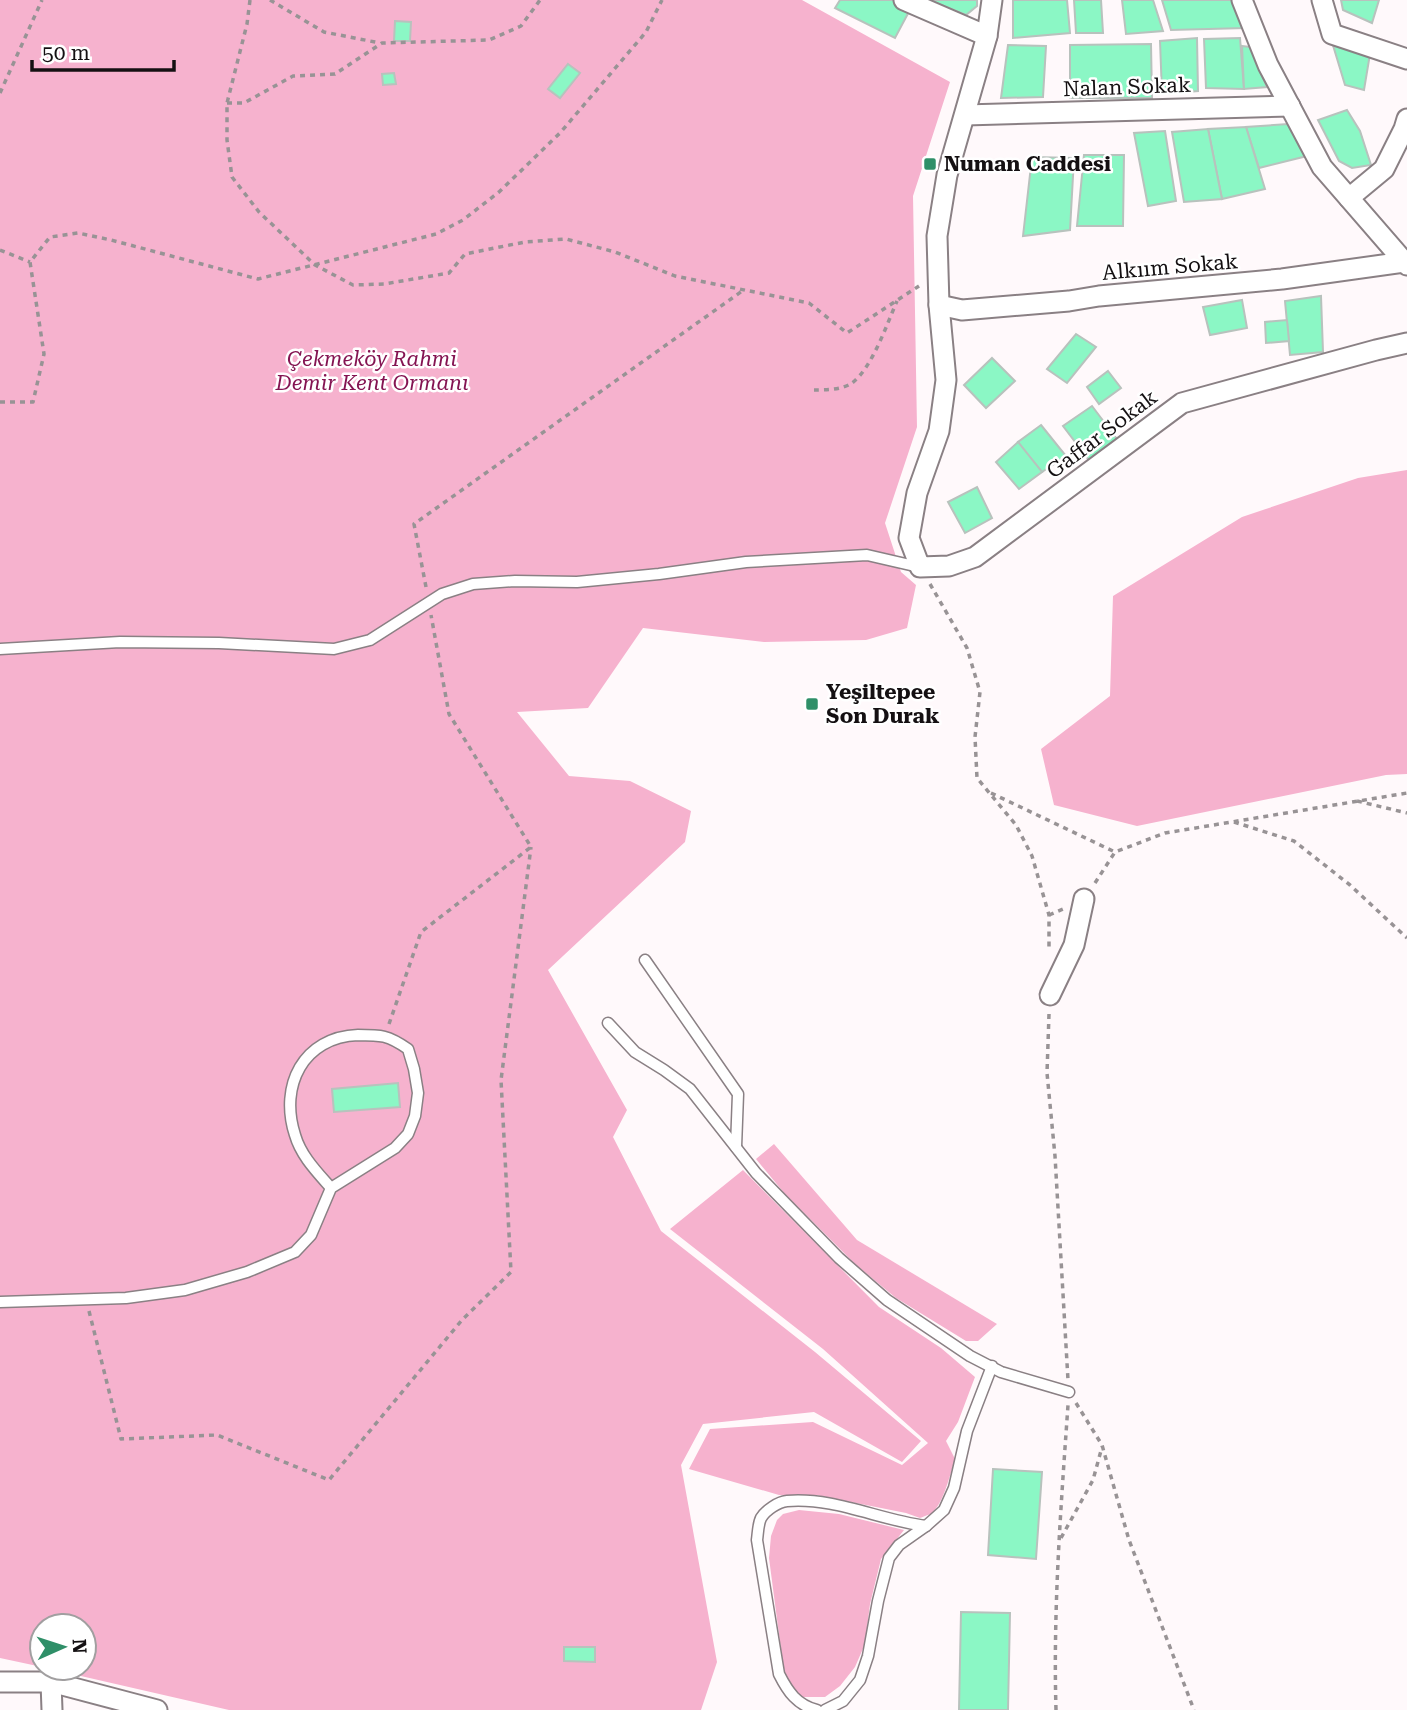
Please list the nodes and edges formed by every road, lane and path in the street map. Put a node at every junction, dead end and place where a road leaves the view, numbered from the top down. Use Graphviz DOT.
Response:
graph roads {
  1 [pos="43,0"];
  2 [pos="250,0"];
  3 [pos="270,0"];
  4 [pos="540,0"];
  5 [pos="662,0"];
  6 [pos="904,0"];
  7 [pos="992,0"];
  8 [pos="1241,0"];
  9 [pos="1322,0"];
  10 [pos="987,36"];
  11 [pos="382,43"];
  12 [pos="1407,59"];
  13 [pos="0,93"];
  14 [pos="227,103"];
  15 [pos="1290,106"];
  16 [pos="965,115"];
  17 [pos="1407,119"];
  18 [pos="1349,198"];
  19 [pos="0,250"];
  20 [pos="30,262"];
  21 [pos="1406,263"];
  22 [pos="315,265"];
  23 [pos="938,273"];
  24 [pos="745,289"];
  25 [pos="897,300"];
  26 [pos="939,305"];
  27 [pos="1407,343"];
  28 [pos="814,390"];
  29 [pos="0,401"];
  30 [pos="920,567"];
  31 [pos="428,602"];
  32 [pos="0,649"];
  33 [pos="989,792"];
  34 [pos="1407,793"];
  35 [pos="1354,801"];
  36 [pos="1407,813"];
  37 [pos="1232,822"];
  38 [pos="531,847"];
  39 [pos="1115,852"];
  40 [pos="1084,899"];
  41 [pos="1049,915"];
  42 [pos="1407,938"];
  43 [pos="1049,955"];
  44 [pos="645,960"];
  45 [pos="1050,995"];
  46 [pos="608,1023"];
  47 [pos="385,1035"];
  48 [pos="736,1147"];
  49 [pos="331,1188"];
  50 [pos="86,1299"];
  51 [pos="0,1302"];
  52 [pos="992,1366"];
  53 [pos="1069,1392"];
  54 [pos="1102,1445"];
  55 [pos="926,1527"];
  56 [pos="1059,1542"];
  57 [pos="0,1682"];
  58 [pos="28,1682"];
  59 [pos="51,1682"];
  60 [pos="152,1709"];
  61 [pos="52,1710"];
  62 [pos="817,1710"];
  63 [pos="825,1710"];
  64 [pos="1056,1710"];
  65 [pos="1195,1710"];
  1 -- 13 [label="path"];
  2 -- 14 [label="path"];
  3 -- 11 [label="path"];
  4 -- 11 [label="path"];
  5 -- 22 [label="path"];
  6 -- 10 [label="street"];
  7 -- 10 [label="street"];
  8 -- 15 [label="street"];
  9 -- 12 [label="street"];
  10 -- 16 [label="street"];
  11 -- 14 [label="path"];
  14 -- 22 [label="path"];
  15 -- 16 [label="street, Nalan Sokak"];
  15 -- 18 [label="street"];
  16 -- 23 [label="street"];
  17 -- 18 [label="street"];
  18 -- 21 [label="street"];
  19 -- 20 [label="path"];
  20 -- 22 [label="path"];
  20 -- 29 [label="path"];
  21 -- 26 [label="street, Alkıım Sokak"];
  22 -- 24 [label="path"];
  23 -- 25 [label="path"];
  23 -- 26 [label="street"];
  24 -- 25 [label="path"];
  24 -- 31 [label="path"];
  25 -- 28 [label="path"];
  26 -- 30 [label="street"];
  27 -- 30 [label="street, Gaffar Sokak"];
  30 -- 31 [label="lane"];
  30 -- 33 [label="path"];
  31 -- 32 [label="lane"];
  31 -- 38 [label="path"];
  33 -- 39 [label="path"];
  33 -- 41 [label="path"];
  34 -- 35 [label="path"];
  35 -- 36 [label="path"];
  35 -- 37 [label="path"];
  37 -- 39 [label="path"];
  37 -- 42 [label="path"];
  38 -- 47 [label="path"];
  38 -- 50 [label="path"];
  39 -- 40 [label="path"];
  40 -- 41 [label="path"];
  40 -- 45 [label="street"];
  41 -- 43 [label="path"];
  44 -- 48 [label="lane"];
  45 -- 53 [label="path"];
  46 -- 48 [label="lane"];
  47 -- 49 [label="lane"];
  47 -- 49 [label="lane"];
  48 -- 52 [label="lane"];
  49 -- 50 [label="lane"];
  50 -- 51 [label="lane"];
  52 -- 53 [label="lane"];
  52 -- 55 [label="lane"];
  53 -- 54 [label="path"];
  53 -- 56 [label="path"];
  54 -- 56 [label="path"];
  54 -- 65 [label="path"];
  55 -- 62 [label="lane"];
  55 -- 63 [label="lane"];
  56 -- 64 [label="path"];
  57 -- 58 [label="street"];
  59 -- 60 [label="street"];
  59 -- 61 [label="street"];
}
